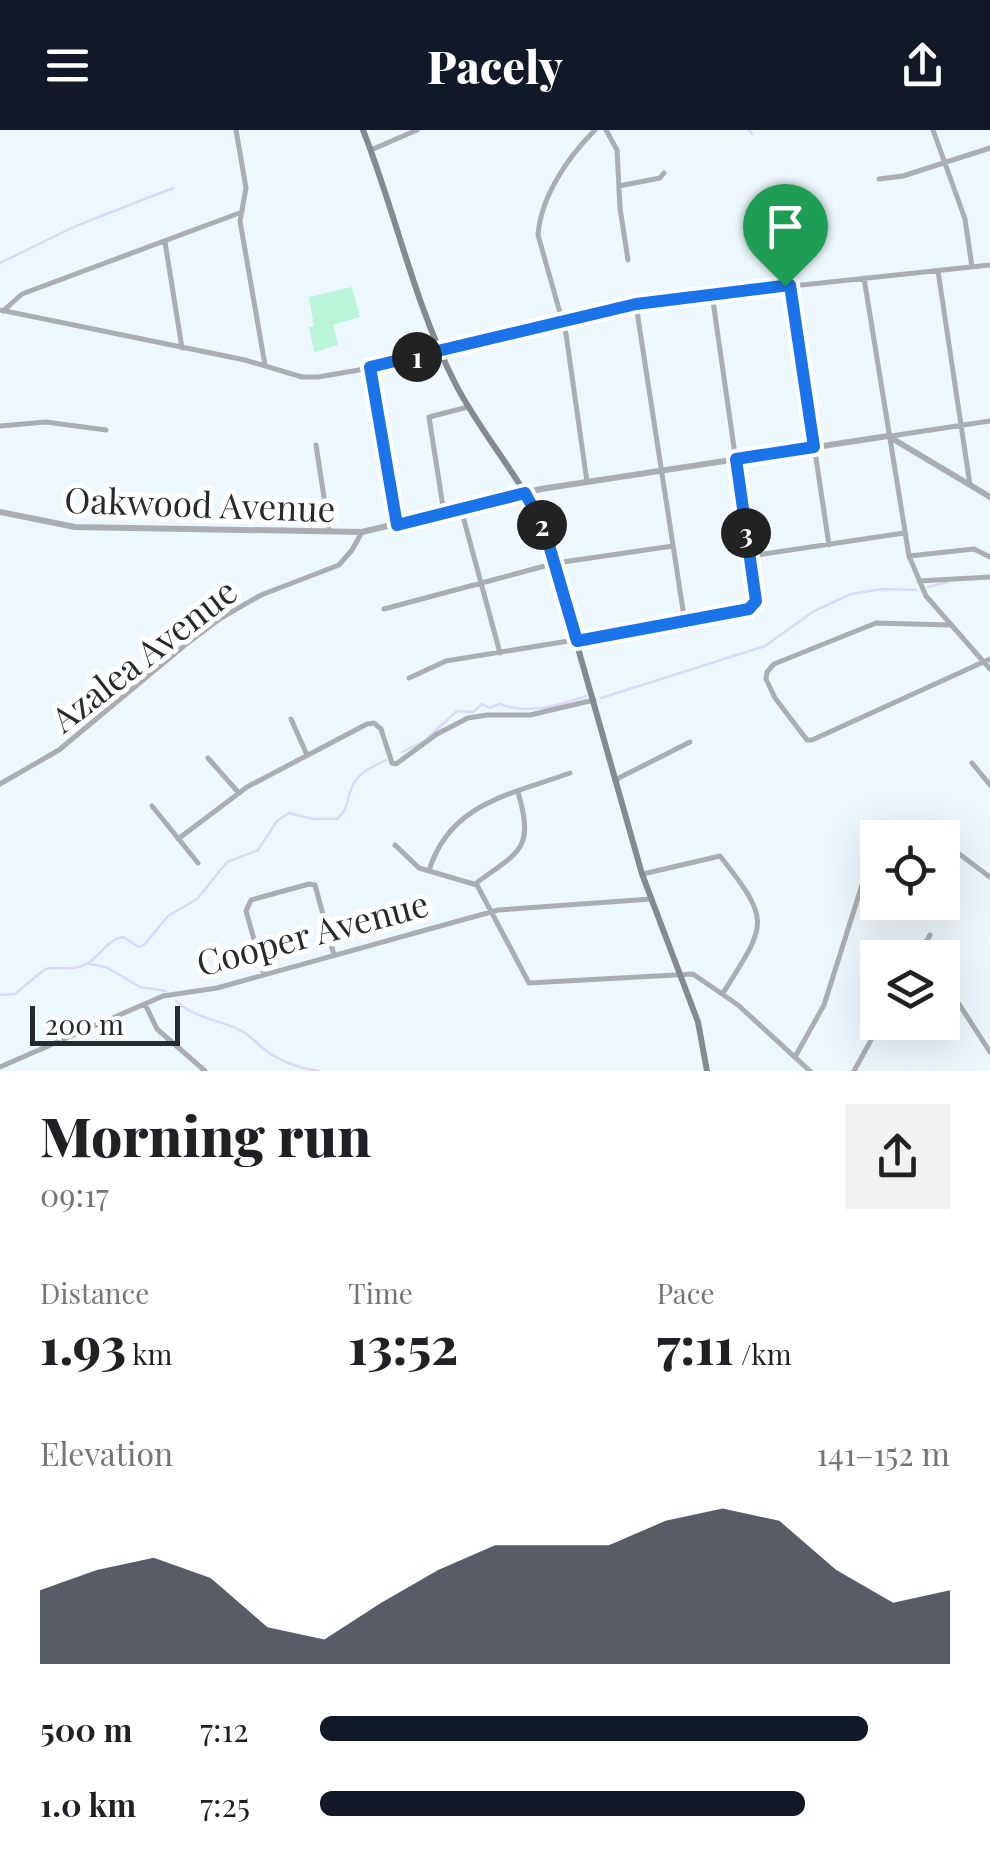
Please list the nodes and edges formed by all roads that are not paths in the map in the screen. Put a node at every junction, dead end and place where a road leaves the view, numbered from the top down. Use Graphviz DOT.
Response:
graph roads {
  1 [pos="236,130"];
  2 [pos="363,130"];
  3 [pos="417,130"];
  4 [pos="595,130"];
  5 [pos="606,130"];
  6 [pos="933,130"];
  7 [pos="990,148"];
  8 [pos="371,150"];
  9 [pos="944,163"];
  10 [pos="664,173"];
  11 [pos="878,179"];
  12 [pos="619,186"];
  13 [pos="242,212"];
  14 [pos="164,241"];
  15 [pos="628,260"];
  16 [pos="990,265"];
  17 [pos="972,267"];
  18 [pos="938,270"];
  19 [pos="864,278"];
  20 [pos="790,285"];
  21 [pos="712,294"];
  22 [pos="636,304"];
  23 [pos="2,311"];
  24 [pos="563,321"];
  25 [pos="182,348"];
  26 [pos="440,351"];
  27 [pos="265,365"];
  28 [pos="370,367"];
  29 [pos="468,407"];
  30 [pos="990,421"];
  31 [pos="962,425"];
  32 [pos="0,426"];
  33 [pos="106,430"];
  34 [pos="888,436"];
  35 [pos="316,445"];
  36 [pos="814,447"];
  37 [pos="736,459"];
  38 [pos="662,470"];
  39 [pos="587,482"];
  40 [pos="970,486"];
  41 [pos="525,493"];
  42 [pos="990,497"];
  43 [pos="461,509"];
  44 [pos="0,512"];
  45 [pos="444,513"];
  46 [pos="397,525"];
  47 [pos="362,532"];
  48 [pos="904,532"];
  49 [pos="329,533"];
  50 [pos="829,544"];
  51 [pos="673,546"];
  52 [pos="750,556"];
  53 [pos="908,556"];
  54 [pos="990,557"];
  55 [pos="556,563"];
  56 [pos="990,578"];
  57 [pos="918,582"];
  58 [pos="481,583"];
  59 [pos="384,609"];
  60 [pos="685,623"];
  61 [pos="948,625"];
  62 [pos="577,641"];
  63 [pos="500,653"];
  64 [pos="987,660"];
  65 [pos="990,669"];
  66 [pos="409,678"];
  67 [pos="594,700"];
  68 [pos="291,719"];
  69 [pos="690,742"];
  70 [pos="308,755"];
  71 [pos="208,758"];
  72 [pos="972,764"];
  73 [pos="570,773"];
  74 [pos="616,780"];
  75 [pos="0,784"];
  76 [pos="990,785"];
  77 [pos="238,792"];
  78 [pos="518,792"];
  79 [pos="152,806"];
  80 [pos="178,839"];
  81 [pos="395,845"];
  82 [pos="960,854"];
  83 [pos="198,863"];
  84 [pos="429,870"];
  85 [pos="642,874"];
  86 [pos="990,877"];
  87 [pos="475,884"];
  88 [pos="860,894"];
  89 [pos="651,899"];
  90 [pos="493,911"];
  91 [pos="930,935"];
  92 [pos="927,940"];
  93 [pos="334,955"];
  94 [pos="680,974"];
  95 [pos="264,975"];
  96 [pos="723,992"];
  97 [pos="146,1004"];
  98 [pos="960,1007"];
  99 [pos="871,1040"];
  100 [pos="990,1052"];
  101 [pos="794,1057"];
  102 [pos="3,1068"];
  103 [pos="206,1071"];
  104 [pos="707,1071"];
  105 [pos="810,1071"];
  106 [pos="854,1071"];
  1 -- 13 [label="street"];
  2 -- 8 [label="main road"];
  3 -- 8 [label="street"];
  4 -- 24 [label="street"];
  5 -- 12 [label="street"];
  6 -- 9 [label="street"];
  7 -- 9 [label="street"];
  8 -- 26 [label="main road"];
  9 -- 11 [label="street"];
  9 -- 17 [label="street"];
  10 -- 12 [label="street"];
  12 -- 15 [label="street"];
  13 -- 14 [label="street"];
  13 -- 27 [label="street"];
  14 -- 23 [label="street"];
  14 -- 25 [label="street"];
  16 -- 17 [label="street"];
  17 -- 18 [label="street"];
  18 -- 19 [label="street"];
  18 -- 31 [label="street"];
  19 -- 20 [label="street"];
  19 -- 34 [label="street"];
  20 -- 21 [label="street"];
  20 -- 36 [label="street"];
  21 -- 22 [label="street"];
  21 -- 37 [label="street"];
  22 -- 24 [label="street"];
  22 -- 38 [label="street"];
  23 -- 25 [label="street"];
  24 -- 26 [label="street"];
  24 -- 39 [label="street"];
  25 -- 27 [label="street"];
  26 -- 28 [label="street"];
  26 -- 29 [label="main road"];
  27 -- 28 [label="street"];
  28 -- 46 [label="street"];
  29 -- 41 [label="main road"];
  29 -- 45 [label="street"];
  30 -- 31 [label="street, Oakwood Avenue"];
  31 -- 34 [label="street, Oakwood Avenue"];
  31 -- 40 [label="street"];
  32 -- 33 [label="street"];
  34 -- 36 [label="street, Oakwood Avenue"];
  34 -- 40 [label="street"];
  34 -- 48 [label="street"];
  35 -- 49 [label="street"];
  36 -- 37 [label="street, Oakwood Avenue"];
  36 -- 50 [label="street"];
  37 -- 38 [label="street, Oakwood Avenue"];
  37 -- 52 [label="street"];
  38 -- 39 [label="street, Oakwood Avenue"];
  38 -- 51 [label="street"];
  39 -- 41 [label="street, Oakwood Avenue"];
  40 -- 42 [label="street"];
  41 -- 43 [label="street, Oakwood Avenue"];
  41 -- 55 [label="main road"];
  43 -- 45 [label="street, Oakwood Avenue"];
  43 -- 58 [label="street"];
  44 -- 49 [label="street, Oakwood Avenue"];
  45 -- 46 [label="street, Oakwood Avenue"];
  46 -- 47 [label="street, Oakwood Avenue"];
  47 -- 49 [label="street, Oakwood Avenue"];
  47 -- 75 [label="street, Azalea Avenue"];
  48 -- 50 [label="street"];
  48 -- 53 [label="street"];
  50 -- 52 [label="street"];
  51 -- 55 [label="street"];
  51 -- 60 [label="street"];
  52 -- 60 [label="street"];
  53 -- 54 [label="street"];
  53 -- 57 [label="street"];
  55 -- 58 [label="street"];
  55 -- 62 [label="main road"];
  56 -- 57 [label="street"];
  57 -- 61 [label="street"];
  58 -- 59 [label="street"];
  58 -- 63 [label="street"];
  60 -- 62 [label="street"];
  61 -- 64 [label="street"];
  61 -- 64 [label="street"];
  62 -- 63 [label="street"];
  62 -- 67 [label="main road"];
  63 -- 66 [label="street"];
  64 -- 65 [label="street"];
  67 -- 70 [label="street"];
  67 -- 74 [label="main road"];
  68 -- 70 [label="street"];
  69 -- 74 [label="street"];
  70 -- 77 [label="street"];
  71 -- 77 [label="street"];
  72 -- 76 [label="street"];
  73 -- 78 [label="street"];
  74 -- 85 [label="main road"];
  77 -- 80 [label="street"];
  78 -- 84 [label="street"];
  78 -- 87 [label="street"];
  79 -- 80 [label="street"];
  80 -- 83 [label="street"];
  81 -- 84 [label="street"];
  82 -- 86 [label="street"];
  84 -- 87 [label="street"];
  85 -- 89 [label="main road"];
  85 -- 96 [label="street"];
  87 -- 90 [label="street"];
  88 -- 101 [label="street"];
  89 -- 90 [label="street, Cooper Avenue"];
  89 -- 94 [label="main road"];
  90 -- 93 [label="street, Cooper Avenue"];
  90 -- 94 [label="street"];
  91 -- 92 [label="street"];
  93 -- 95 [label="street, Cooper Avenue"];
  93 -- 95 [label="street"];
  94 -- 96 [label="street"];
  94 -- 104 [label="main road"];
  95 -- 97 [label="street, Cooper Avenue"];
  96 -- 101 [label="street"];
  97 -- 102 [label="street, Cooper Avenue"];
  97 -- 103 [label="street"];
  98 -- 100 [label="street"];
  99 -- 106 [label="street"];
  101 -- 105 [label="street"];
}
